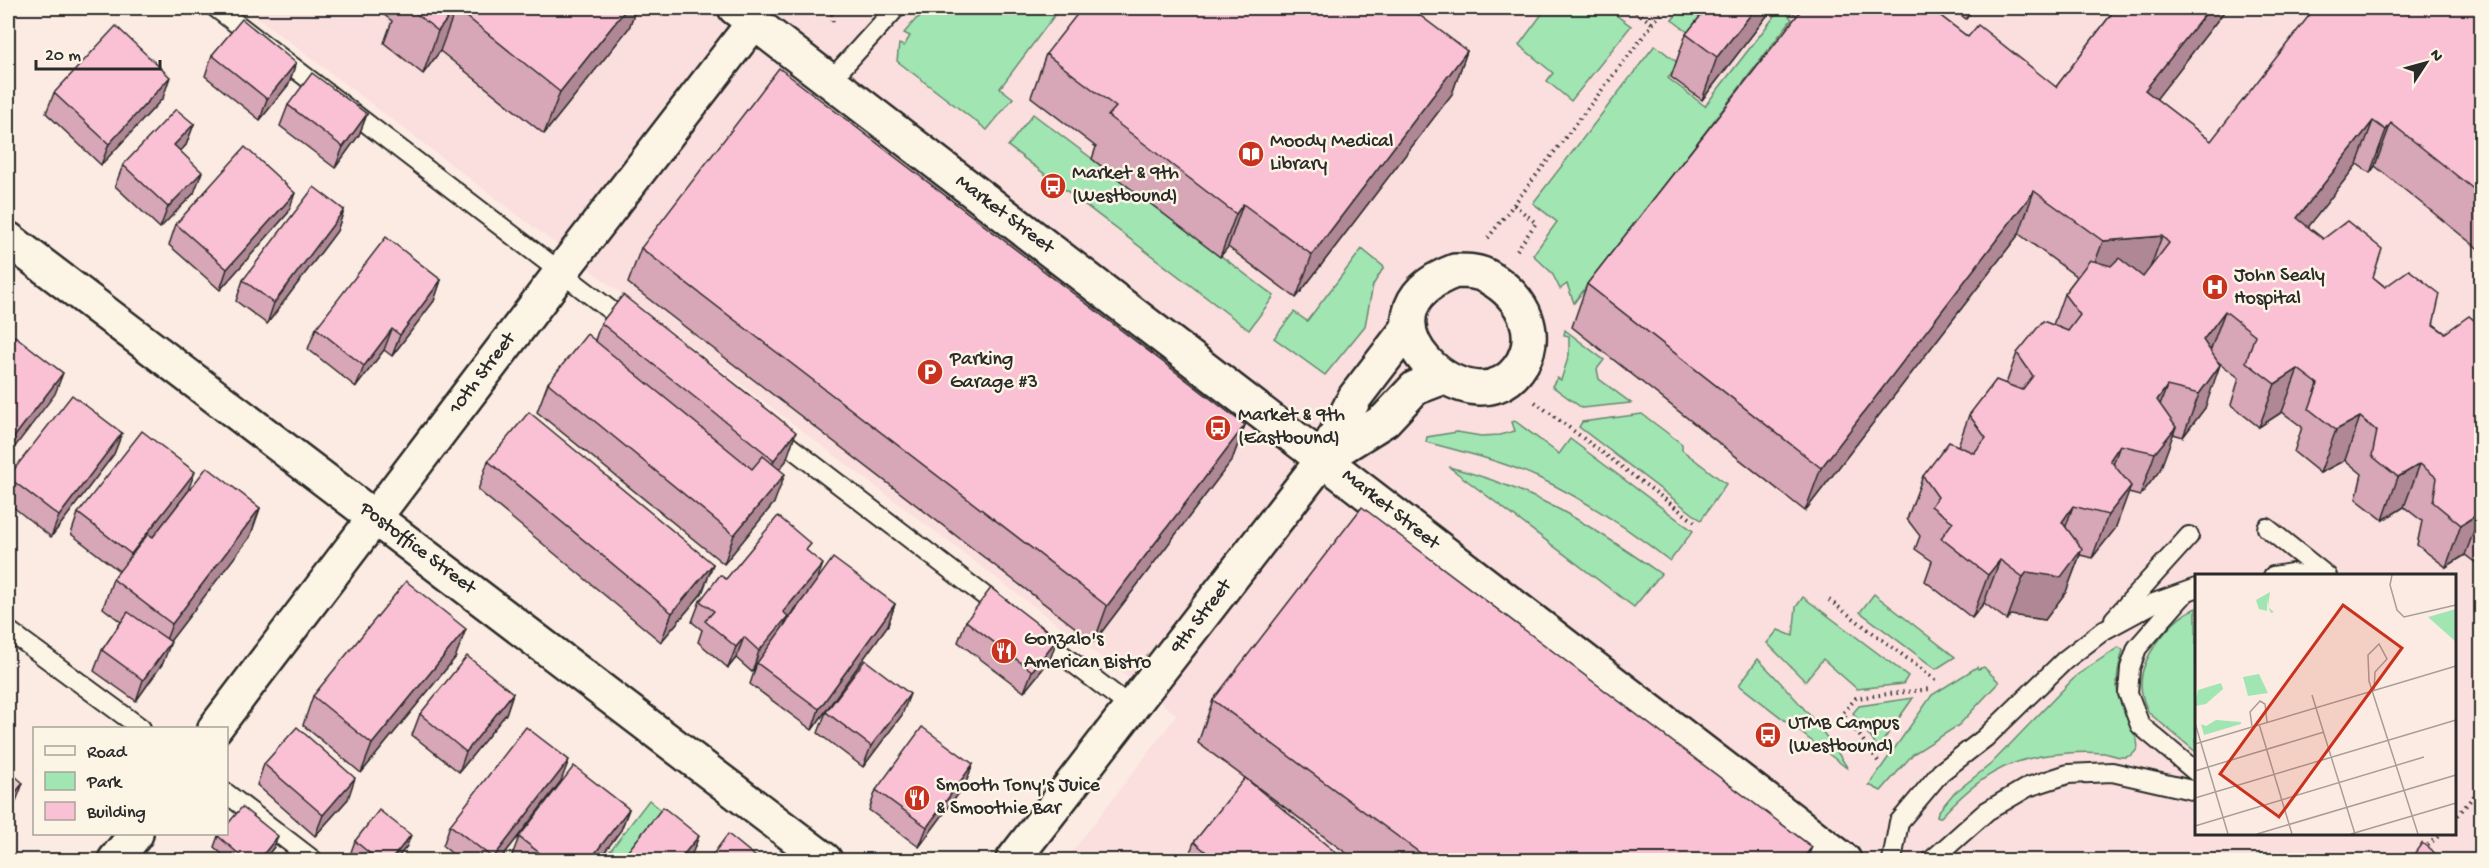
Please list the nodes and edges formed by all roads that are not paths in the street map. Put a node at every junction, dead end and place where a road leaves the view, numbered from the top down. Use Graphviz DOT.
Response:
graph roads {
  1 [pos="216,8"];
  2 [pos="896,8"];
  3 [pos="744,15"];
  4 [pos="830,81"];
  5 [pos="8,239"];
  6 [pos="561,272"];
  7 [pos="1408,328"];
  8 [pos="646,337"];
  9 [pos="1444,377"];
  10 [pos="761,424"];
  11 [pos="1323,458"];
  12 [pos="376,517"];
  13 [pos="2267,528"];
  14 [pos="2189,536"];
  15 [pos="2324,574"];
  16 [pos="2192,588"];
  17 [pos="8,630"];
  18 [pos="2104,630"];
  19 [pos="1132,708"];
  20 [pos="138,727"];
  21 [pos="217,727"];
  22 [pos="2195,771"];
  23 [pos="2195,791"];
  24 [pos="228,795"];
  25 [pos="135,835"];
  26 [pos="115,861"];
  27 [pos="313,861"];
  28 [pos="825,861"];
  29 [pos="1013,861"];
  30 [pos="1844,861"];
  31 [pos="1892,861"];
  32 [pos="1932,861"];
  1 -- 6 [label="lane"];
  2 -- 4 [label="lane"];
  3 -- 4 [label="street, Market Street"];
  3 -- 6 [label="street, 10th Street"];
  4 -- 11 [label="street, Market Street"];
  5 -- 12 [label="street, Postoffice Street"];
  6 -- 8 [label="lane"];
  6 -- 12 [label="street, 10th Street"];
  7 -- 9 [label="street, 9th Street"];
  7 -- 9 [label="street, 9th Street"];
  7 -- 11 [label="street, 9th Street"];
  9 -- 11 [label="street, 9th Street"];
  10 -- 19 [label="lane"];
  11 -- 19 [label="street, 9th Street"];
  11 -- 30 [label="street, Market Street"];
  12 -- 21 [label="street, 10th Street"];
  12 -- 28 [label="street, Postoffice Street"];
  13 -- 15 [label="lane"];
  14 -- 18 [label="lane"];
  16 -- 18 [label="lane"];
  16 -- 22 [label="lane"];
  17 -- 20 [label="lane"];
  18 -- 31 [label="lane"];
  19 -- 29 [label="street, 9th Street"];
  23 -- 32 [label="lane"];
  24 -- 27 [label="lane"];
  25 -- 26 [label="street"];
}
